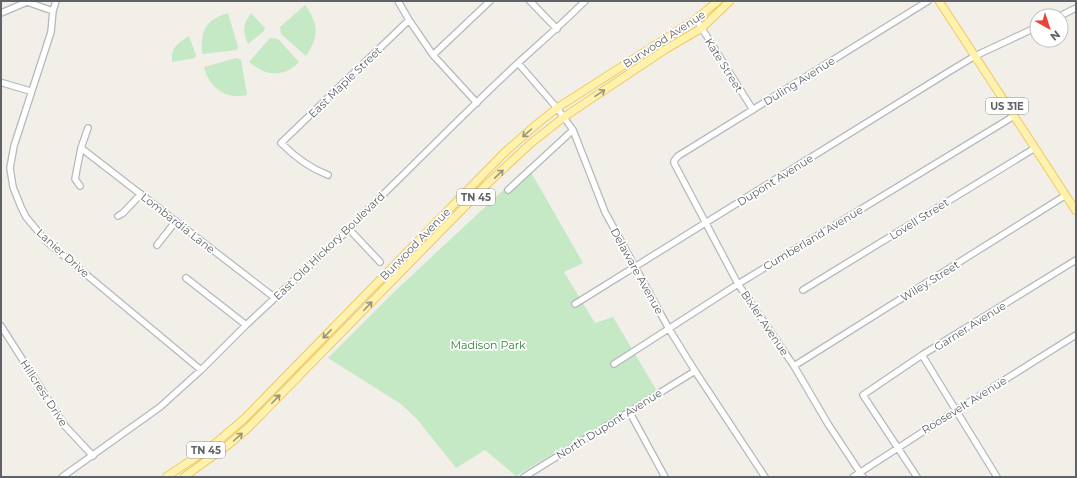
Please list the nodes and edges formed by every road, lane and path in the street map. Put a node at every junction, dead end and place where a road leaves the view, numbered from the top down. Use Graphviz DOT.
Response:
graph roads {
  1 [pos="56,1"];
  2 [pos="398,1"];
  3 [pos="490,1"];
  4 [pos="530,1"];
  5 [pos="584,1"];
  6 [pos="718,1"];
  7 [pos="730,1"];
  8 [pos="928,1"];
  9 [pos="939,1"];
  10 [pos="53,11"];
  11 [pos="1,13"];
  12 [pos="409,20"];
  13 [pos="696,20"];
  14 [pos="702,28"];
  15 [pos="557,29"];
  16 [pos="1029,31"];
  17 [pos="433,55"];
  18 [pos="974,56"];
  19 [pos="518,63"];
  20 [pos="1,83"];
  21 [pos="30,92"];
  22 [pos="477,103"];
  23 [pos="557,108"];
  24 [pos="753,110"];
  25 [pos="1014,116"];
  26 [pos="564,117"];
  27 [pos="88,128"];
  28 [pos="573,130"];
  29 [pos="82,148"];
  30 [pos="1035,148"];
  31 [pos="674,163"];
  32 [pos="328,175"];
  33 [pos="80,186"];
  34 [pos="508,190"];
  35 [pos="141,194"];
  36 [pos="1066,195"];
  37 [pos="1076,211"];
  38 [pos="118,216"];
  39 [pos="176,221"];
  40 [pos="707,223"];
  41 [pos="349,229"];
  42 [pos="157,244"];
  43 [pos="1076,260"];
  44 [pos="380,262"];
  45 [pos="634,267"];
  46 [pos="186,278"];
  47 [pos="738,284"];
  48 [pos="803,290"];
  49 [pos="275,298"];
  50 [pos="575,304"];
  51 [pos="246,325"];
  52 [pos="1,326"];
  53 [pos="669,329"];
  54 [pos="1076,335"];
  55 [pos="922,355"];
  56 [pos="614,364"];
  57 [pos="794,366"];
  58 [pos="201,370"];
  59 [pos="695,371"];
  60 [pos="629,411"];
  61 [pos="955,411"];
  62 [pos="898,447"];
  63 [pos="93,456"];
  64 [pos="862,475"];
  65 [pos="62,477"];
  66 [pos="166,477"];
  67 [pos="184,477"];
  68 [pos="524,477"];
  69 [pos="665,477"];
  70 [pos="765,477"];
  71 [pos="853,477"];
  72 [pos="917,477"];
  73 [pos="997,477"];
  1 -- 10 [label="street, Lanier Drive"];
  2 -- 12 [label="street"];
  3 -- 17 [label="street"];
  4 -- 15 [label="street"];
  5 -- 15 [label="street, East Old Hickory Boulevard"];
  6 -- 13 [label="main road, Burwood Avenue / TN 45"];
  7 -- 14 [label="main road, Burwood Avenue / TN 45"];
  8 -- 24 [label="street, Duling Avenue"];
  9 -- 18 [label="main road, US 31E"];
  10 -- 11 [label="street"];
  10 -- 21 [label="street, Lanier Drive"];
  12 -- 17 [label="street"];
  12 -- 32 [label="street, East Maple Street"];
  13 -- 14 [label="street, Kate Street"];
  13 -- 23 [label="main road, Burwood Avenue / TN 45"];
  14 -- 24 [label="street, Kate Street"];
  26 -- 14 [label="main road, Burwood Avenue / TN 45, one-way"];
  15 -- 19 [label="street, East Old Hickory Boulevard"];
  16 -- 18 [label="street, Dupont Avenue"];
  17 -- 22 [label="street"];
  18 -- 25 [label="main road, US 31E"];
  18 -- 40 [label="street, Dupont Avenue"];
  19 -- 22 [label="street, East Old Hickory Boulevard"];
  19 -- 23 [label="street, Delaware Avenue"];
  20 -- 21 [label="street"];
  21 -- 58 [label="street, Lanier Drive"];
  22 -- 41 [label="street, East Old Hickory Boulevard"];
  23 -- 26 [label="street, Delaware Avenue"];
  23 -- 66 [label="main road, Burwood Avenue / TN 45, one-way"];
  24 -- 31 [label="street, Duling Avenue"];
  25 -- 30 [label="main road, US 31E"];
  25 -- 47 [label="street, Cumberland Avenue"];
  26 -- 28 [label="street, Delaware Avenue"];
  67 -- 26 [label="main road, Burwood Avenue / TN 45, one-way"];
  27 -- 29 [label="street"];
  28 -- 34 [label="street"];
  28 -- 45 [label="street, Delaware Avenue"];
  29 -- 33 [label="street"];
  29 -- 35 [label="street, Lombardia Lane"];
  30 -- 36 [label="main road, US 31E"];
  30 -- 48 [label="street, Lovell Street"];
  31 -- 40 [label="street, Bixler Avenue"];
  35 -- 38 [label="street"];
  35 -- 39 [label="street, Lombardia Lane"];
  36 -- 37 [label="main road, US 31E"];
  36 -- 57 [label="street, Wiley Street"];
  39 -- 42 [label="street"];
  39 -- 49 [label="street, Lombardia Lane"];
  40 -- 45 [label="street, Dupont Avenue"];
  40 -- 47 [label="street, Bixler Avenue"];
  41 -- 44 [label="street"];
  41 -- 49 [label="street, East Old Hickory Boulevard"];
  43 -- 55 [label="street, Garner Avenue"];
  45 -- 50 [label="street, Dupont Avenue"];
  45 -- 53 [label="street, Delaware Avenue"];
  46 -- 51 [label="street"];
  47 -- 53 [label="street, Cumberland Avenue"];
  47 -- 57 [label="street, Bixler Avenue"];
  49 -- 51 [label="street, East Old Hickory Boulevard"];
  51 -- 58 [label="street, East Old Hickory Boulevard"];
  52 -- 63 [label="street, Hillcrest Drive"];
  53 -- 56 [label="street, Cumberland Avenue"];
  53 -- 59 [label="street, Delaware Avenue"];
  54 -- 61 [label="street, Roosevelt Avenue"];
  55 -- 61 [label="street"];
  55 -- 62 [label="street, Garner Avenue"];
  57 -- 64 [label="street, Bixler Avenue"];
  58 -- 63 [label="street, East Old Hickory Boulevard"];
  59 -- 60 [label="street, North Dupont Avenue"];
  59 -- 70 [label="street, Delaware Avenue"];
  60 -- 68 [label="street, North Dupont Avenue"];
  60 -- 69 [label="street"];
  61 -- 62 [label="street, Roosevelt Avenue"];
  61 -- 73 [label="street"];
  62 -- 64 [label="street, Roosevelt Avenue"];
  62 -- 72 [label="street"];
  63 -- 65 [label="street, East Old Hickory Boulevard"];
  64 -- 71 [label="street, Roosevelt Avenue"];
}
